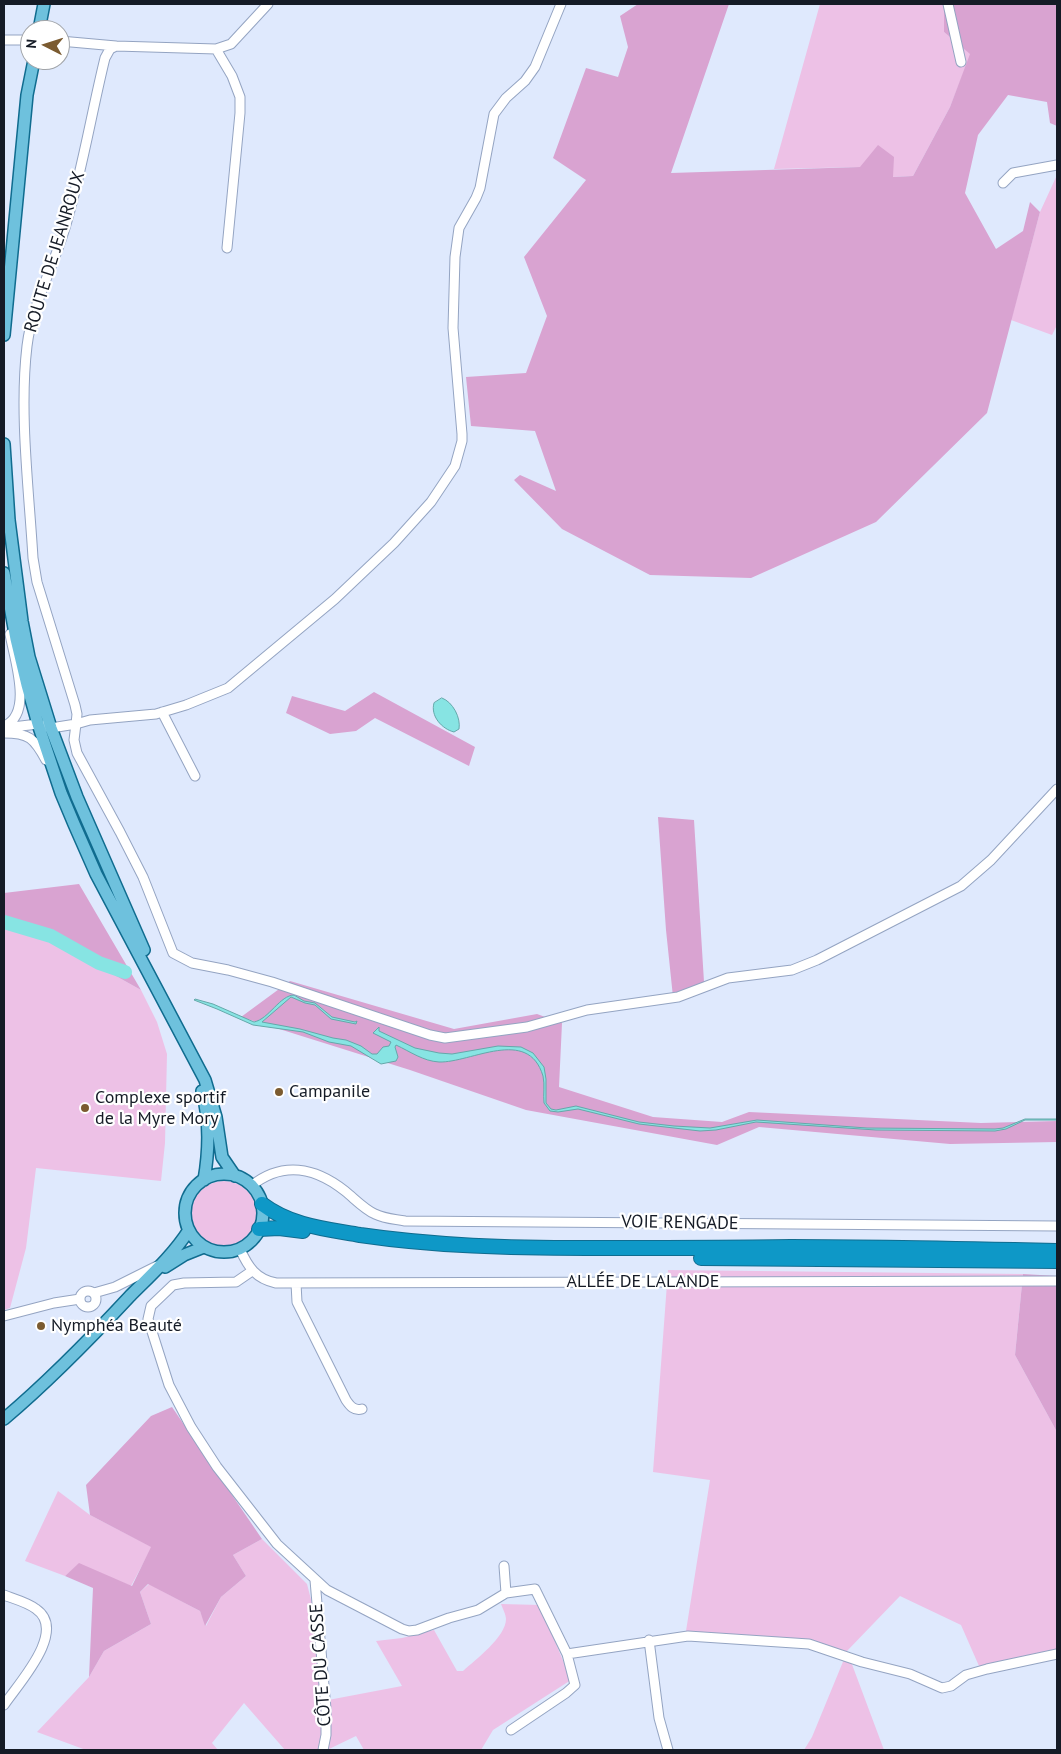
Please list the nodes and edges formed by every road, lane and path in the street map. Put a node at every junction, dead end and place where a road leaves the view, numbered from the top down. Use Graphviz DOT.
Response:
graph roads {
  1 [pos="44,4"];
  2 [pos="268,4"];
  3 [pos="561,4"];
  4 [pos="948,4"];
  5 [pos="41,20"];
  6 [pos="4,40"];
  7 [pos="20,40"];
  8 [pos="70,41"];
  9 [pos="116,46"];
  10 [pos="216,49"];
  11 [pos="961,62"];
  12 [pos="32,70"];
  13 [pos="1057,165"];
  14 [pos="1003,183"];
  15 [pos="227,248"];
  16 [pos="4,336"];
  17 [pos="4,444"];
  18 [pos="4,572"];
  19 [pos="4,599"];
  20 [pos="162,712"];
  21 [pos="38,724"];
  22 [pos="76,724"];
  23 [pos="4,727"];
  24 [pos="51,728"];
  25 [pos="4,733"];
  26 [pos="195,776"];
  27 [pos="57,779"];
  28 [pos="1057,789"];
  29 [pos="169,1010"];
  30 [pos="191,1053"];
  31 [pos="235,1176"];
  32 [pos="204,1180"];
  33 [pos="251,1186"];
  34 [pos="262,1204"];
  35 [pos="1057,1226"];
  36 [pos="189,1230"];
  37 [pos="259,1230"];
  38 [pos="204,1247"];
  39 [pos="240,1249"];
  40 [pos="1057,1250"];
  41 [pos="1057,1261"];
  42 [pos="162,1263"];
  43 [pos="252,1271"];
  44 [pos="147,1279"];
  45 [pos="1057,1281"];
  46 [pos="296,1283"];
  47 [pos="94,1292"];
  48 [pos="80,1299"];
  49 [pos="4,1316"];
  50 [pos="362,1409"];
  51 [pos="4,1419"];
  52 [pos="504,1566"];
  53 [pos="315,1580"];
  54 [pos="506,1593"];
  55 [pos="4,1595"];
  56 [pos="649,1640"];
  57 [pos="567,1654"];
  58 [pos="1057,1654"];
  59 [pos="4,1705"];
  60 [pos="511,1730"];
  61 [pos="323,1750"];
  62 [pos="668,1750"];
  1 -- 5 [label="main road"];
  2 -- 10 [label="street"];
  3 -- 20 [label="street"];
  4 -- 11 [label="street"];
  6 -- 7 [label="street"];
  8 -- 9 [label="street"];
  9 -- 10 [label="street"];
  9 -- 22 [label="street, ROUTE DE JEANROUX"];
  10 -- 15 [label="street"];
  12 -- 16 [label="main road"];
  13 -- 14 [label="street"];
  17 -- 24 [label="main road"];
  18 -- 21 [label="main road"];
  19 -- 23 [label="street"];
  20 -- 22 [label="street"];
  20 -- 26 [label="street"];
  21 -- 23 [label="street"];
  21 -- 24 [label="street"];
  21 -- 27 [label="main road"];
  22 -- 24 [label="street"];
  22 -- 28 [label="street, ROUTE DE JEANROUX"];
  24 -- 29 [label="main road"];
  25 -- 27 [label="street"];
  27 -- 29 [label="main road"];
  29 -- 30 [label="main road"];
  30 -- 31 [label="main road"];
  30 -- 32 [label="main road"];
  31 -- 32 [label="main road"];
  31 -- 33 [label="main road"];
  32 -- 36 [label="main road"];
  33 -- 34 [label="main road"];
  33 -- 35 [label="street, VOIE RENGADE"];
  34 -- 37 [label="main road"];
  34 -- 40 [label="highway"];
  36 -- 38 [label="main road"];
  36 -- 42 [label="main road"];
  37 -- 39 [label="main road"];
  37 -- 41 [label="highway"];
  38 -- 39 [label="main road"];
  38 -- 44 [label="main road"];
  39 -- 43 [label="street"];
  42 -- 44 [label="main road"];
  42 -- 47 [label="street"];
  43 -- 46 [label="street, ALLÉE DE LALANDE"];
  43 -- 53 [label="street"];
  44 -- 51 [label="main road"];
  45 -- 46 [label="street, ALLÉE DE LALANDE"];
  46 -- 50 [label="street"];
  47 -- 48 [label="street"];
  47 -- 48 [label="street"];
  48 -- 49 [label="street"];
  52 -- 54 [label="street"];
  53 -- 54 [label="street"];
  53 -- 61 [label="street, CÔTE DU CASSE"];
  54 -- 57 [label="street"];
  55 -- 59 [label="street"];
  56 -- 57 [label="street"];
  56 -- 58 [label="street"];
  56 -- 62 [label="street"];
  57 -- 60 [label="street"];
}
